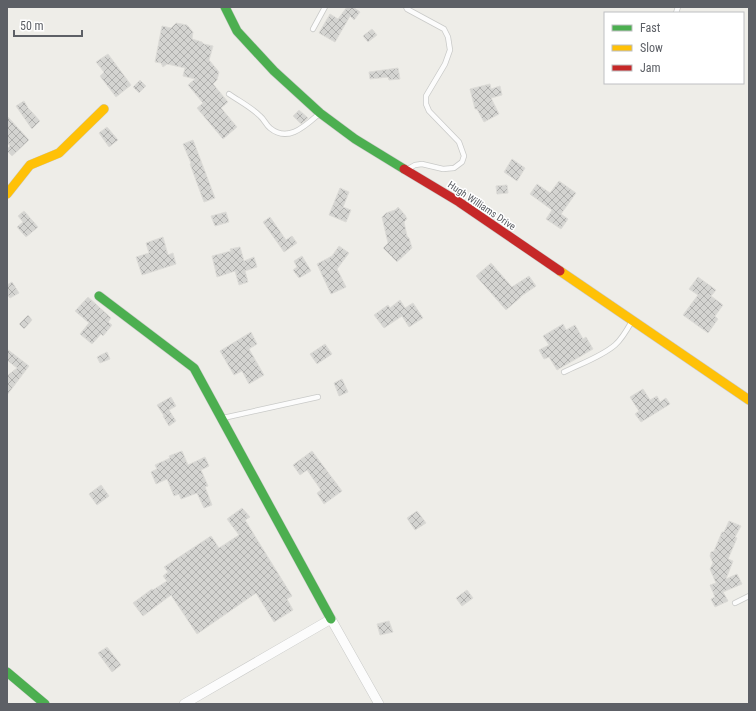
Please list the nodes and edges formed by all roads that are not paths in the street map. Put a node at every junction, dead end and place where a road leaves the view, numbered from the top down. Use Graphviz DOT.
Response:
graph roads {
  1 [pos="225,7"];
  2 [pos="325,7"];
  3 [pos="406,7"];
  4 [pos="312,29"];
  5 [pos="229,94"];
  6 [pos="104,108"];
  7 [pos="320,113"];
  8 [pos="406,170"];
  9 [pos="7,194"];
  10 [pos="99,296"];
  11 [pos="632,322"];
  12 [pos="564,372"];
  13 [pos="318,397"];
  14 [pos="749,400"];
  15 [pos="222,419"];
  16 [pos="749,596"];
  17 [pos="735,603"];
  18 [pos="331,619"];
  19 [pos="7,672"];
  20 [pos="44,704"];
  21 [pos="184,704"];
  22 [pos="379,704"];
  1 -- 7 [label="street, Hugh Williams Drive"];
  2 -- 4 [label="lane"];
  3 -- 8 [label="lane"];
  5 -- 7 [label="lane"];
  6 -- 9 [label="street"];
  7 -- 8 [label="street, Hugh Williams Drive"];
  8 -- 11 [label="street, Hugh Williams Drive"];
  10 -- 15 [label="street"];
  11 -- 12 [label="lane"];
  11 -- 14 [label="street, Hugh Williams Drive"];
  13 -- 15 [label="lane"];
  15 -- 18 [label="street"];
  16 -- 17 [label="lane"];
  18 -- 21 [label="street"];
  18 -- 22 [label="street"];
  19 -- 20 [label="street"];
}
